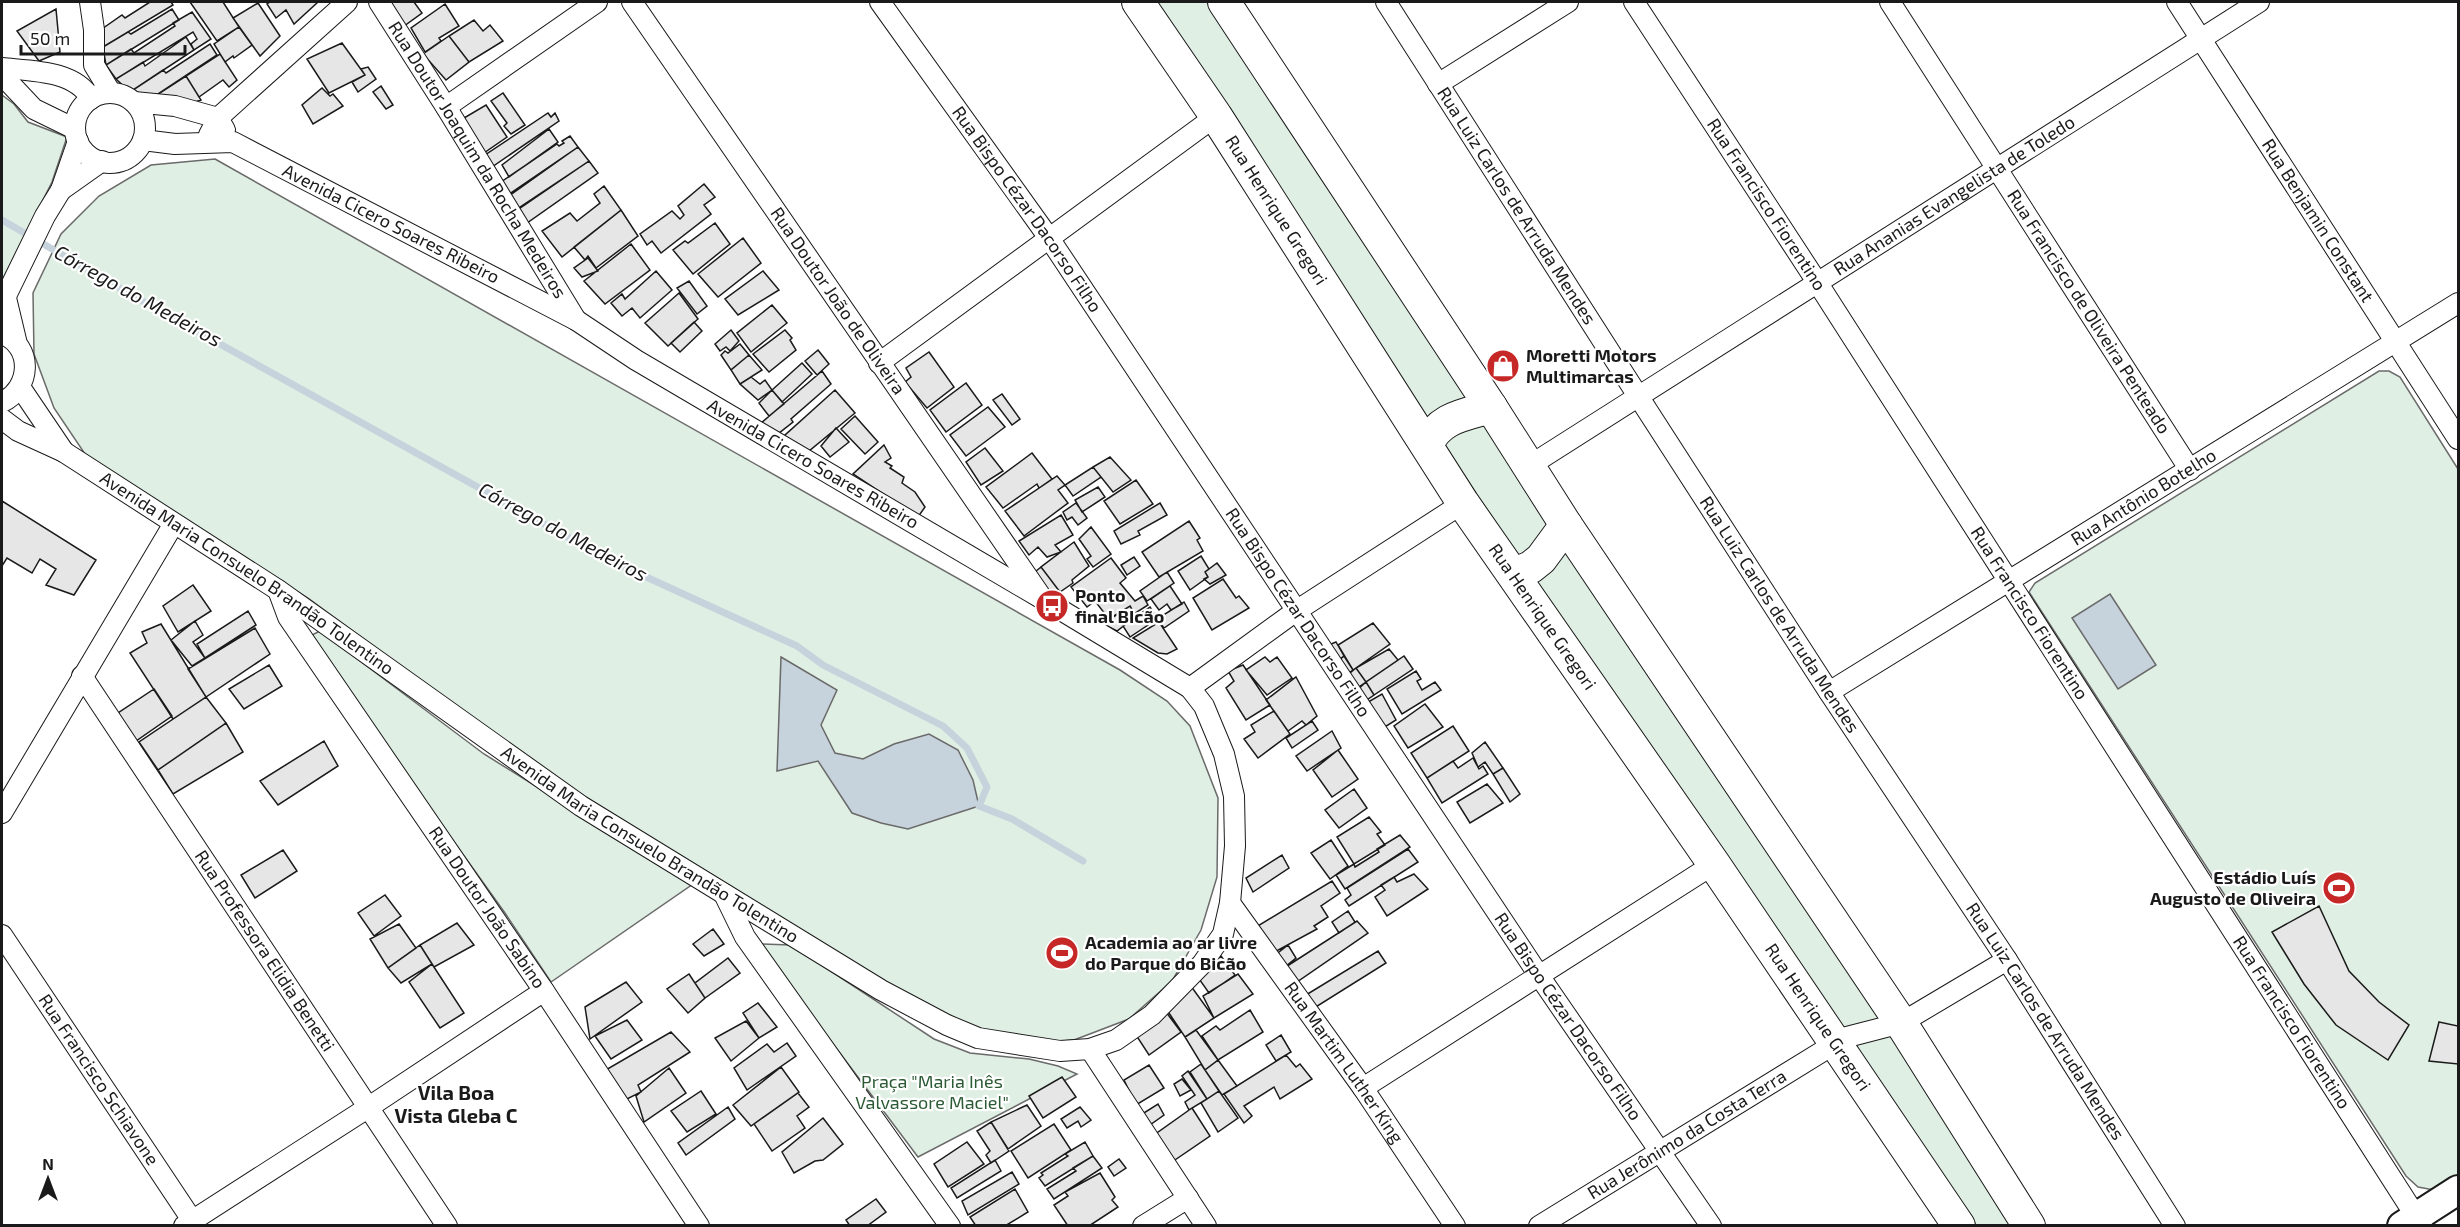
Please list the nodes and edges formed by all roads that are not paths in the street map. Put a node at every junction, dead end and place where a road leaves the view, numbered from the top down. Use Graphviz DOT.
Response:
graph roads {
  1 [pos="90,2"];
  2 [pos="347,2"];
  3 [pos="379,2"];
  4 [pos="597,2"];
  5 [pos="632,2"];
  6 [pos="880,2"];
  7 [pos="1138,2"];
  8 [pos="1224,2"];
  9 [pos="1386,2"];
  10 [pos="1568,2"];
  11 [pos="1634,2"];
  12 [pos="1890,2"];
  13 [pos="2177,2"];
  14 [pos="2259,2"];
  15 [pos="2200,38"];
  16 [pos="2,68"];
  17 [pos="2,75"];
  18 [pos="1438,84"];
  19 [pos="88,93"];
  20 [pos="111,93"];
  21 [pos="134,102"];
  22 [pos="446,107"];
  23 [pos="1216,116"];
  24 [pos="218,118"];
  25 [pos="77,135"];
  26 [pos="143,140"];
  27 [pos="208,142"];
  28 [pos="233,142"];
  29 [pos="102,161"];
  30 [pos="1997,167"];
  31 [pos="61,190"];
  32 [pos="1049,238"];
  33 [pos="1817,282"];
  34 [pos="4,301"];
  35 [pos="2458,303"];
  36 [pos="576,320"];
  37 [pos="9,339"];
  38 [pos="2395,342"];
  39 [pos="879,363"];
  40 [pos="21,387"];
  41 [pos="1638,396"];
  42 [pos="2,402"];
  43 [pos="1491,407"];
  44 [pos="2,419"];
  45 [pos="2458,439"];
  46 [pos="1427,445"];
  47 [pos="63,452"];
  48 [pos="1529,465"];
  49 [pos="2190,470"];
  50 [pos="1463,503"];
  51 [pos="173,525"];
  52 [pos="1566,525"];
  53 [pos="1515,574"];
  54 [pos="2009,579"];
  55 [pos="278,590"];
  56 [pos="1044,600"];
  57 [pos="1296,611"];
  58 [pos="82,676"];
  59 [pos="1190,688"];
  60 [pos="1829,692"];
  61 [pos="2,813"];
  62 [pos="1714,864"];
  63 [pos="724,894"];
  64 [pos="1230,903"];
  65 [pos="2,935"];
  66 [pos="2007,960"];
  67 [pos="1540,976"];
  68 [pos="544,991"];
  69 [pos="1901,1023"];
  70 [pos="1836,1043"];
  71 [pos="1090,1049"];
  72 [pos="1363,1088"];
  73 [pos="369,1107"];
  74 [pos="1660,1151"];
  75 [pos="2458,1190"];
  76 [pos="1188,1198"];
  77 [pos="2413,1223"];
  78 [pos="191,1224"];
  79 [pos="447,1226"];
  80 [pos="699,1226"];
  81 [pos="950,1226"];
  82 [pos="1143,1226"];
  83 [pos="1206,1226"];
  84 [pos="1455,1226"];
  85 [pos="1539,1226"];
  86 [pos="1711,1226"];
  87 [pos="1959,1226"];
  88 [pos="2029,1226"];
  89 [pos="2175,1226"];
  1 -- 20 [label="street"];
  2 -- 24 [label="street"];
  3 -- 22 [label="street, Rua Doutor Joaquim da Rocha Medeiros"];
  4 -- 22 [label="street"];
  5 -- 39 [label="street, Rua Doutor João de Oliveira"];
  6 -- 32 [label="street, Rua Bispo Cézar Dacorso Filho"];
  7 -- 23 [label="main road, Rua Henrique Gregori"];
  8 -- 43 [label="main road"];
  9 -- 18 [label="street, Rua Luiz Carlos de Arruda Mendes"];
  10 -- 18 [label="street"];
  11 -- 33 [label="street, Rua Francisco Fiorentino"];
  12 -- 30 [label="street, Rua Francisco de Oliveira Penteado"];
  13 -- 15 [label="street, Rua Benjamin Constant"];
  14 -- 15 [label="street, Rua Ananias Evangelista de Toledo"];
  15 -- 30 [label="street, Rua Ananias Evangelista de Toledo"];
  15 -- 38 [label="street, Rua Benjamin Constant"];
  16 -- 19 [label="street"];
  17 -- 25 [label="street"];
  18 -- 41 [label="street, Rua Luiz Carlos de Arruda Mendes"];
  19 -- 20 [label="street"];
  19 -- 25 [label="street"];
  20 -- 21 [label="street"];
  21 -- 24 [label="street"];
  21 -- 26 [label="street"];
  22 -- 36 [label="street, Rua Doutor Joaquim da Rocha Medeiros"];
  23 -- 32 [label="street"];
  23 -- 46 [label="main road, Rua Henrique Gregori"];
  24 -- 27 [label="street"];
  24 -- 28 [label="street"];
  25 -- 29 [label="street"];
  25 -- 31 [label="street"];
  26 -- 27 [label="street"];
  26 -- 29 [label="street"];
  27 -- 28 [label="street"];
  28 -- 36 [label="street, Avenida Cicero Soares Ribeiro"];
  29 -- 31 [label="street"];
  30 -- 33 [label="street, Rua Ananias Evangelista de Toledo"];
  30 -- 49 [label="street, Rua Francisco de Oliveira Penteado"];
  31 -- 34 [label="street"];
  32 -- 39 [label="street"];
  32 -- 57 [label="street, Rua Bispo Cézar Dacorso Filho"];
  33 -- 41 [label="street, Rua Ananias Evangelista de Toledo"];
  33 -- 54 [label="street, Rua Francisco Fiorentino"];
  34 -- 37 [label="street"];
  35 -- 38 [label="street, Rua Antônio Botelho"];
  36 -- 56 [label="street, Avenida Cicero Soares Ribeiro"];
  37 -- 40 [label="street"];
  38 -- 45 [label="street, Rua Benjamin Constant"];
  38 -- 49 [label="street, Rua Antônio Botelho"];
  39 -- 56 [label="street, Rua Doutor João de Oliveira"];
  40 -- 42 [label="street"];
  40 -- 47 [label="street"];
  41 -- 48 [label="street, Rua Ananias Evangelista de Toledo"];
  41 -- 60 [label="street, Rua Luiz Carlos de Arruda Mendes"];
  43 -- 46 [label="main road"];
  43 -- 48 [label="main road"];
  44 -- 47 [label="street, Avenida Maria Consuelo Brandão Tolentino"];
  46 -- 50 [label="main road, Rua Henrique Gregori"];
  47 -- 51 [label="street, Avenida Maria Consuelo Brandão Tolentino"];
  48 -- 52 [label="main road"];
  49 -- 54 [label="street, Rua Antônio Botelho"];
  50 -- 53 [label="main road, Rua Henrique Gregori"];
  50 -- 57 [label="street"];
  51 -- 55 [label="street, Avenida Maria Consuelo Brandão Tolentino"];
  51 -- 58 [label="street"];
  52 -- 53 [label="main road"];
  52 -- 69 [label="main road"];
  53 -- 62 [label="main road, Rua Henrique Gregori"];
  54 -- 60 [label="street, Rua Antônio Botelho"];
  54 -- 77 [label="street, Rua Francisco Fiorentino"];
  55 -- 63 [label="street, Avenida Maria Consuelo Brandão Tolentino"];
  55 -- 68 [label="street, Rua Doutor João Sabino"];
  56 -- 59 [label="street, Avenida Cicero Soares Ribeiro"];
  57 -- 59 [label="street"];
  57 -- 67 [label="street, Rua Bispo Cézar Dacorso Filho"];
  58 -- 61 [label="street"];
  58 -- 73 [label="street, Rua Professora Elidia Benetti"];
  59 -- 64 [label="street, Avenida Cicero Soares Ribeiro"];
  60 -- 66 [label="street, Rua Luiz Carlos de Arruda Mendes"];
  62 -- 67 [label="street"];
  62 -- 70 [label="main road, Rua Henrique Gregori"];
  63 -- 71 [label="street, Avenida Maria Consuelo Brandão Tolentino"];
  63 -- 81 [label="street"];
  64 -- 71 [label="street, Avenida Maria Consuelo Brandão Tolentino"];
  64 -- 72 [label="street, Rua Martim Luther King"];
  65 -- 78 [label="street, Rua Francisco Schiavone"];
  66 -- 69 [label="street, Rua Jerônimo da Costa Terra"];
  66 -- 89 [label="street, Rua Luiz Carlos de Arruda Mendes"];
  67 -- 72 [label="street"];
  67 -- 74 [label="street, Rua Bispo Cézar Dacorso Filho"];
  68 -- 73 [label="street"];
  68 -- 80 [label="street, Rua Doutor João Sabino"];
  69 -- 70 [label="street, Rua Jerônimo da Costa Terra"];
  69 -- 88 [label="main road"];
  70 -- 74 [label="street, Rua Jerônimo da Costa Terra"];
  70 -- 87 [label="main road, Rua Henrique Gregori"];
  71 -- 76 [label="street"];
  72 -- 84 [label="street, Rua Martim Luther King"];
  73 -- 78 [label="street"];
  73 -- 79 [label="street, Rua Professora Elidia Benetti"];
  74 -- 85 [label="street, Rua Jerônimo da Costa Terra"];
  74 -- 86 [label="street, Rua Bispo Cézar Dacorso Filho"];
  75 -- 77 [label="street"];
  76 -- 82 [label="street"];
  76 -- 83 [label="street"];
}
